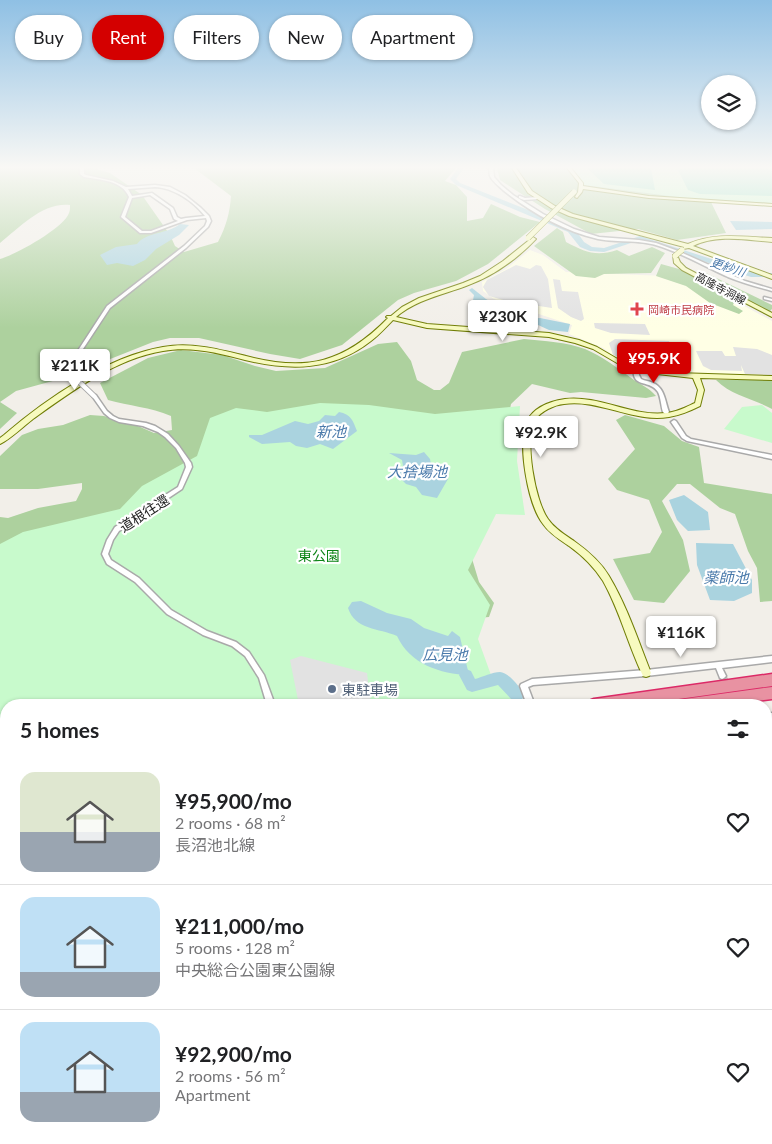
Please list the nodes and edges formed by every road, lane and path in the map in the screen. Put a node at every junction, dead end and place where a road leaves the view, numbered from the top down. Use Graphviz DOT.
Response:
graph roads {
  1 [pos="128,221"];
  2 [pos="177,221"];
  3 [pos="207,221"];
  4 [pos="548,221"];
  5 [pos="560,221"];
  6 [pos="590,221"];
  7 [pos="772,240"];
  8 [pos="685,248"];
  9 [pos="772,277"];
  10 [pos="772,290"];
  11 [pos="765,298"];
  12 [pos="772,300"];
  13 [pos="772,315"];
  14 [pos="390,317"];
  15 [pos="636,369"];
  16 [pos="696,376"];
  17 [pos="772,378"];
  18 [pos="666,412"];
  19 [pos="674,422"];
  20 [pos="0,435"];
  21 [pos="0,442"];
  22 [pos="772,458"];
  23 [pos="772,659"];
  24 [pos="718,665"];
  25 [pos="646,674"];
  26 [pos="722,676"];
  27 [pos="772,680"];
  28 [pos="772,693"];
  29 [pos="269,699"];
  30 [pos="529,699"];
  31 [pos="637,699"];
  32 [pos="728,699"];
  1 -- 2 [label="street"];
  3 -- 29 [label="street, 道根往還, bridge"];
  4 -- 14 [label="street"];
  5 -- 10 [label="street"];
  6 -- 8 [label="street"];
  7 -- 8 [label="street"];
  8 -- 9 [label="street"];
  8 -- 13 [label="street, 高隆寺洞線, bridge"];
  11 -- 12 [label="street"];
  14 -- 15 [label="street"];
  14 -- 20 [label="street"];
  14 -- 21 [label="street"];
  15 -- 16 [label="street"];
  15 -- 18 [label="street"];
  16 -- 17 [label="street"];
  16 -- 25 [label="street"];
  19 -- 22 [label="street"];
  23 -- 24 [label="street"];
  24 -- 25 [label="street"];
  24 -- 26 [label="street"];
  25 -- 30 [label="street"];
  27 -- 31 [label="highway"];
  28 -- 32 [label="highway"];
}
